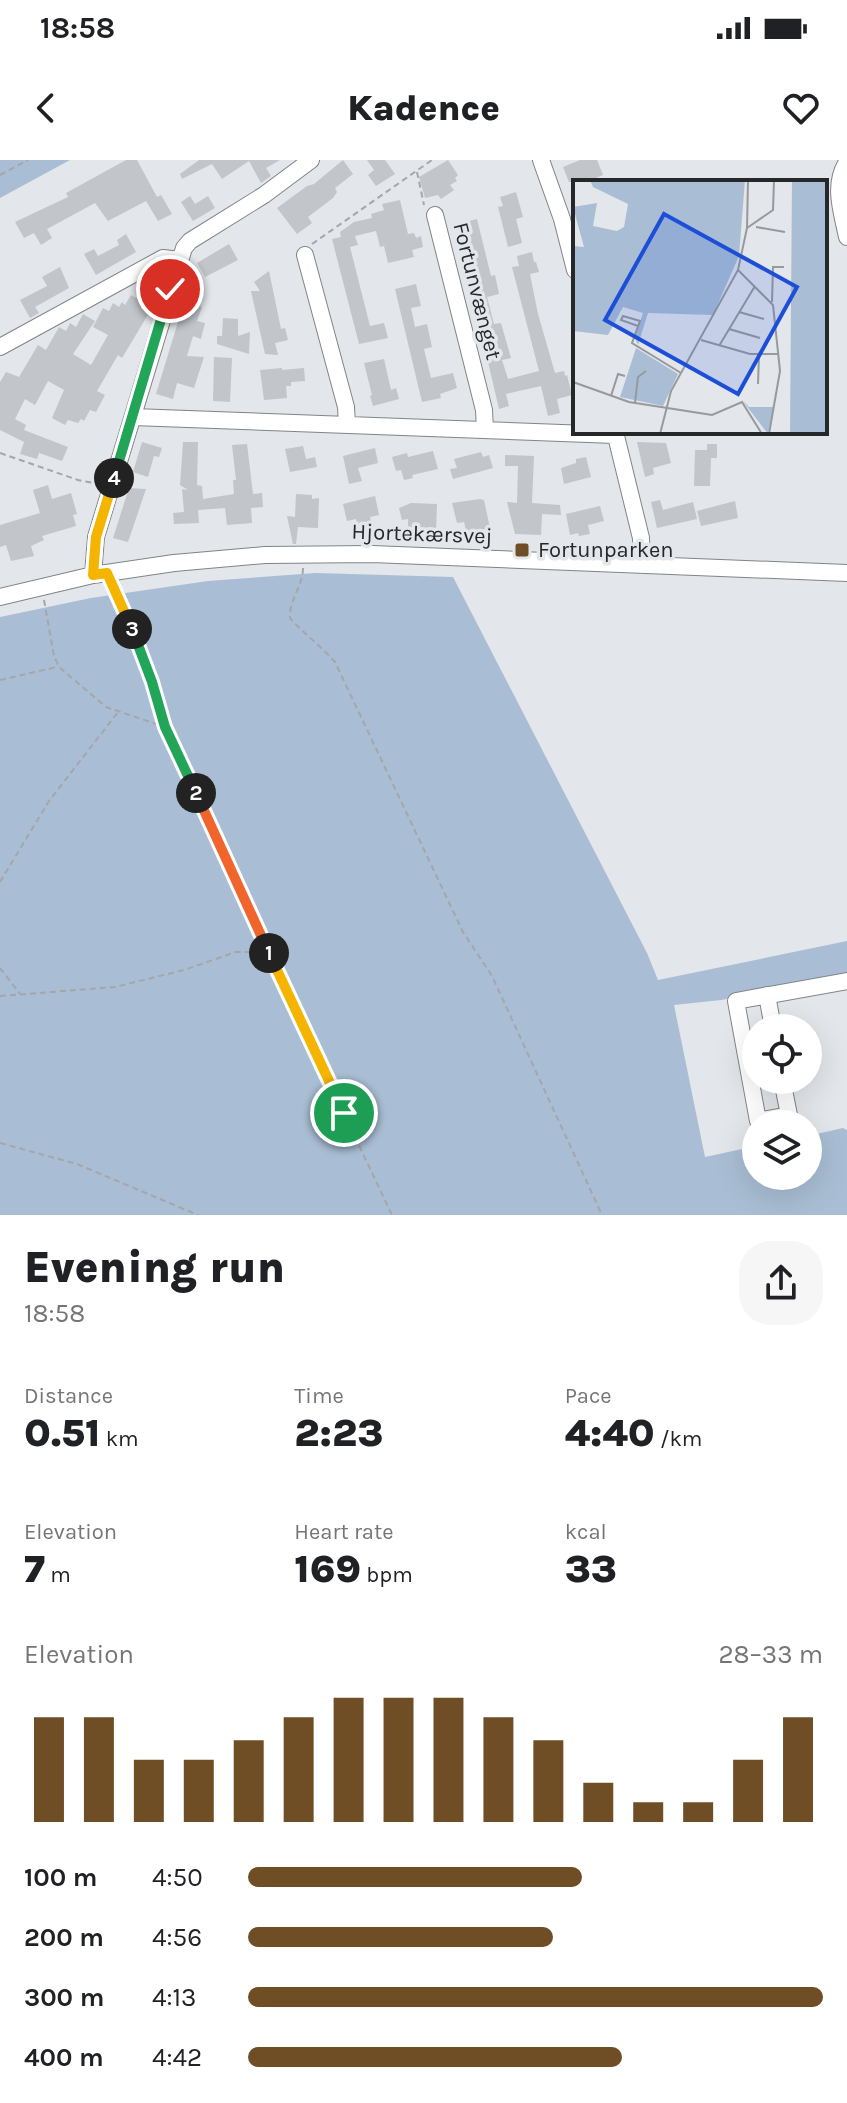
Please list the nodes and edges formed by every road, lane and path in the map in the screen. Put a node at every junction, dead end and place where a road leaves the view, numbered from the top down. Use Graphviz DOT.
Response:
graph roads {
  1 [pos="28,160"];
  2 [pos="311,160"];
  3 [pos="432,160"];
  4 [pos="541,160"];
  5 [pos="847,162"];
  6 [pos="416,171"];
  7 [pos="0,175"];
  8 [pos="435,215"];
  9 [pos="847,237"];
  10 [pos="305,255"];
  11 [pos="179,260"];
  12 [pos="573,262"];
  13 [pos="0,347"];
  14 [pos="133,417"];
  15 [pos="347,425"];
  16 [pos="485,430"];
  17 [pos="573,433"];
  18 [pos="615,434"];
  19 [pos="0,453"];
  20 [pos="112,486"];
  21 [pos="302,554"];
  22 [pos="642,564"];
  23 [pos="847,573"];
  24 [pos="100,574"];
  25 [pos="41,587"];
  26 [pos="0,597"];
  27 [pos="59,667"];
  28 [pos="0,680"];
  29 [pos="118,712"];
  30 [pos="165,727"];
  31 [pos="0,882"];
  32 [pos="271,958"];
  33 [pos="0,968"];
  34 [pos="847,981"];
  35 [pos="21,995"];
  36 [pos="767,995"];
  37 [pos="0,996"];
  38 [pos="770,1014"];
  39 [pos="742,1034"];
  40 [pos="753,1094"];
  41 [pos="785,1094"];
  42 [pos="0,1143"];
  43 [pos="198,1215"];
  44 [pos="392,1215"];
  45 [pos="602,1215"];
  1 -- 7 [label="path"];
  2 -- 11 [label="street"];
  3 -- 6 [label="path"];
  4 -- 12 [label="street"];
  5 -- 9 [label="street"];
  6 -- 8 [label="path, Fortunvænget"];
  6 -- 10 [label="path"];
  8 -- 16 [label="street, Fortunvænget"];
  10 -- 15 [label="street"];
  11 -- 13 [label="street"];
  11 -- 14 [label="street"];
  14 -- 15 [label="street"];
  14 -- 20 [label="street"];
  15 -- 16 [label="street"];
  16 -- 17 [label="street"];
  18 -- 22 [label="street"];
  19 -- 20 [label="path"];
  20 -- 24 [label="street"];
  21 -- 22 [label="street, Hjortekærsvej"];
  21 -- 24 [label="street, Hjortekærsvej"];
  21 -- 45 [label="path"];
  22 -- 23 [label="street, Hjortekærsvej"];
  24 -- 25 [label="street, Hjortekærsvej"];
  24 -- 30 [label="path"];
  25 -- 26 [label="street, Hjortekærsvej"];
  25 -- 27 [label="path"];
  27 -- 28 [label="path"];
  27 -- 29 [label="path"];
  29 -- 30 [label="path"];
  29 -- 31 [label="path"];
  30 -- 32 [label="path"];
  32 -- 35 [label="path"];
  32 -- 44 [label="path"];
  33 -- 35 [label="path"];
  34 -- 36 [label="street"];
  35 -- 37 [label="path"];
  36 -- 38 [label="street"];
  36 -- 39 [label="street"];
  40 -- 41 [label="street"];
  42 -- 43 [label="path"];
}
